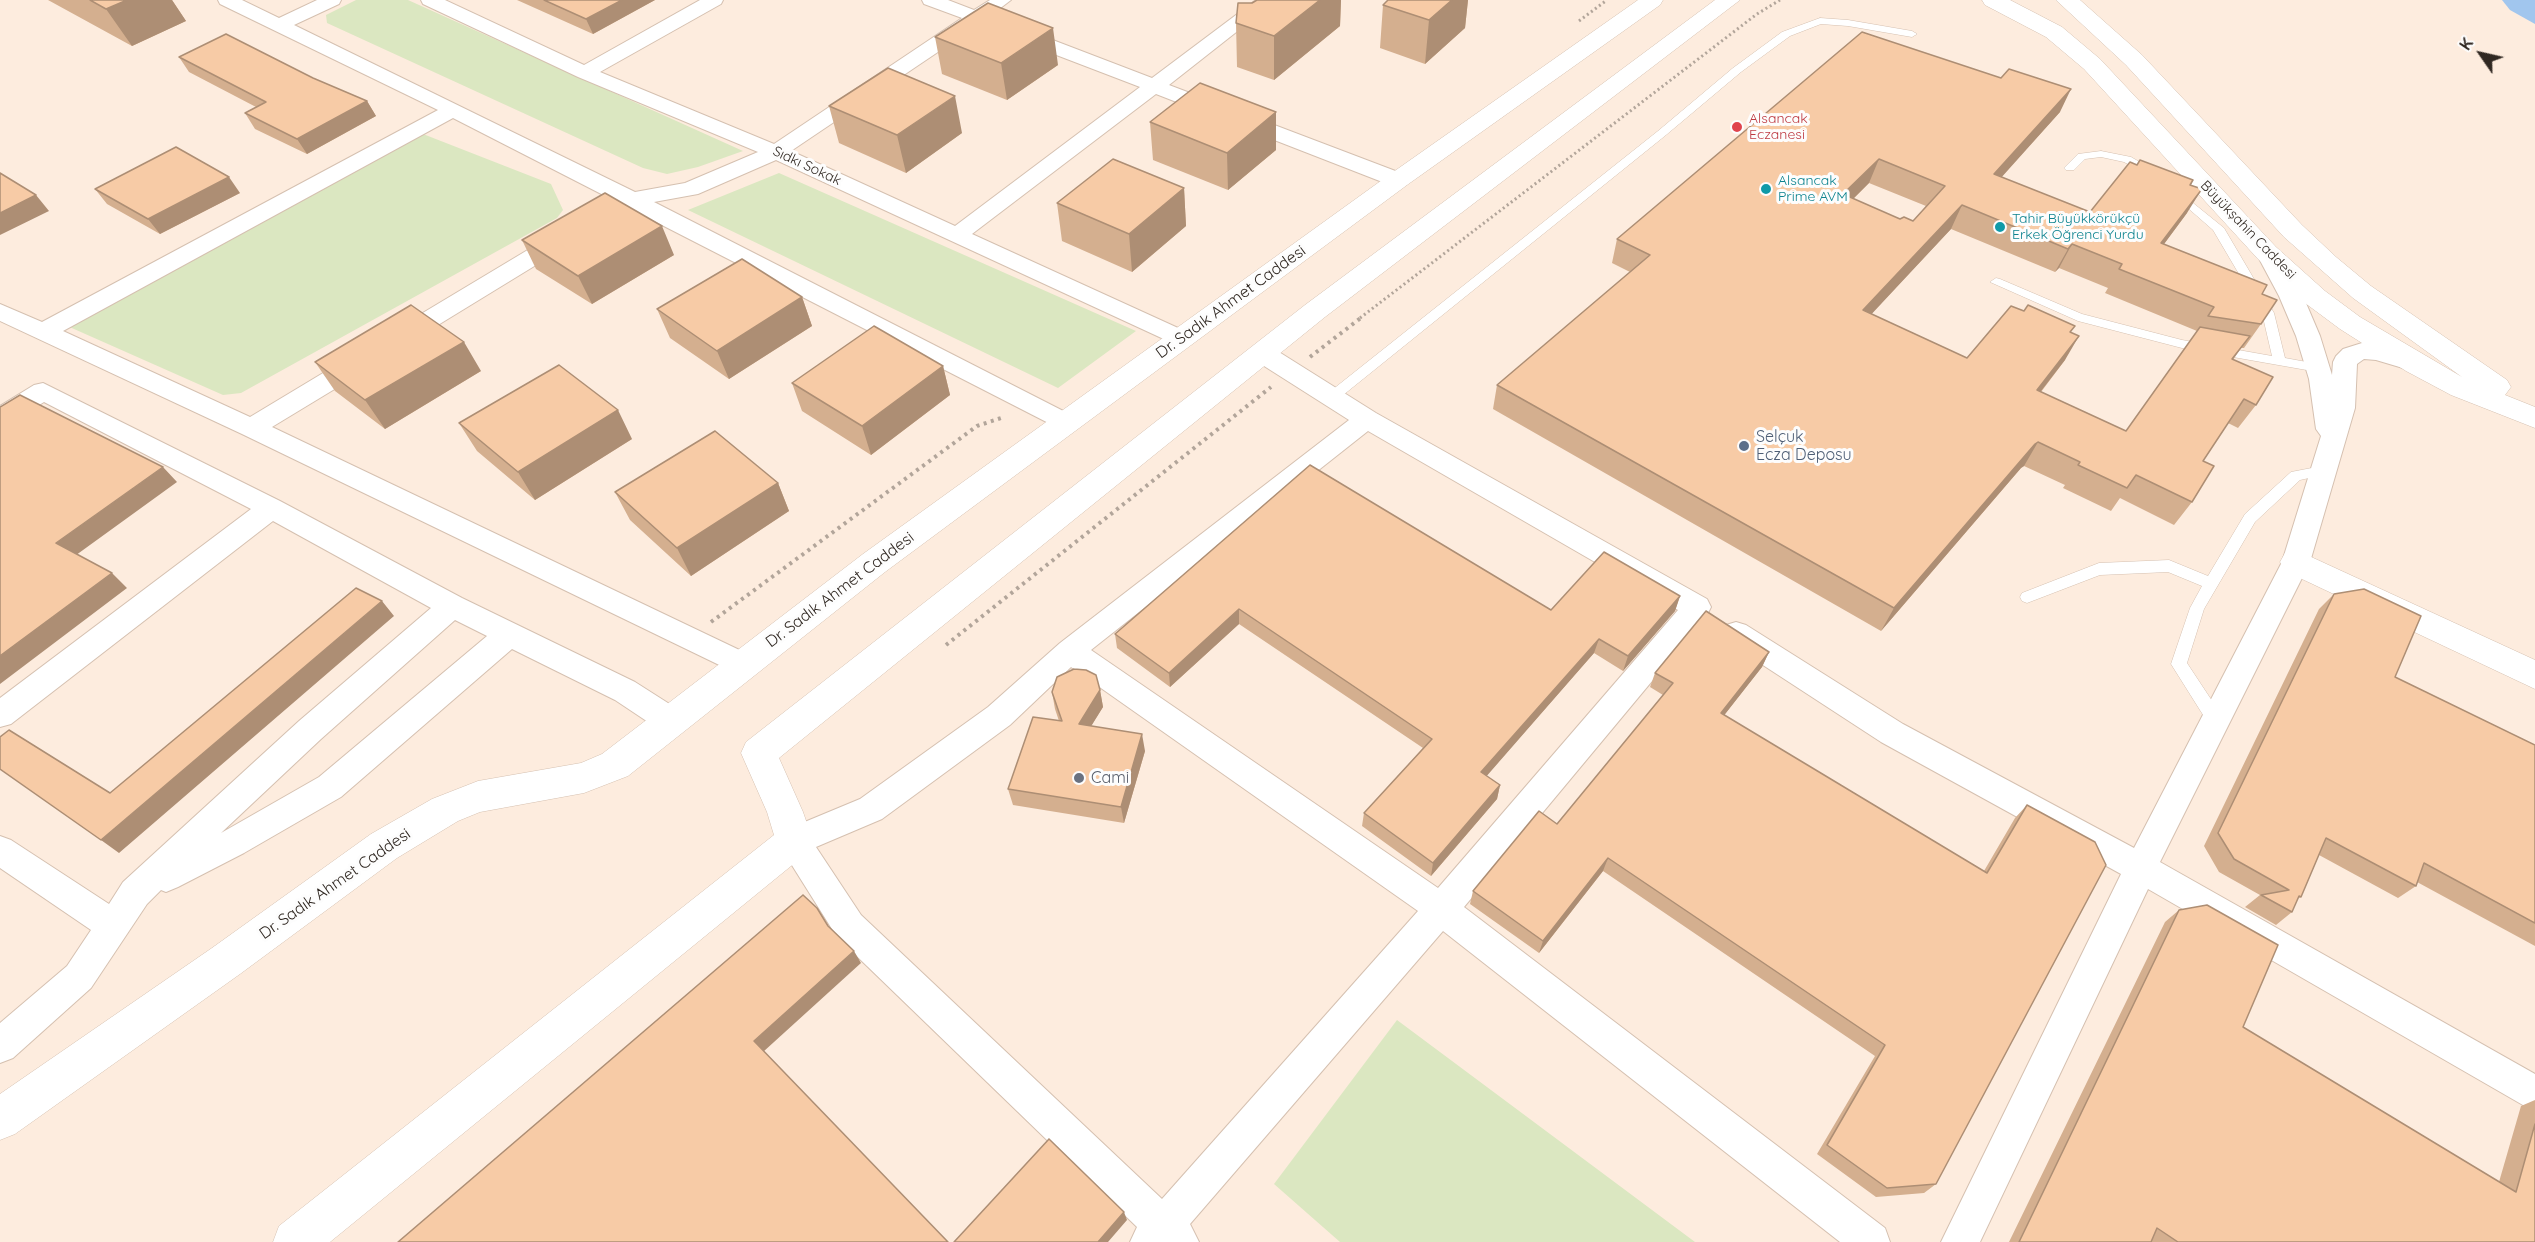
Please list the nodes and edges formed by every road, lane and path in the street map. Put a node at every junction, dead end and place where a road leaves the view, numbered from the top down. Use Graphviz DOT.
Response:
graph roads {
  1 [pos="227,0"];
  2 [pos="332,0"];
  3 [pos="430,0"];
  4 [pos="714,0"];
  5 [pos="931,0"];
  6 [pos="1002,0"];
  7 [pos="1268,0"];
  8 [pos="1652,0"];
  9 [pos="1729,0"];
  10 [pos="1780,0"];
  11 [pos="2067,0"];
  12 [pos="2002,2"];
  13 [pos="974,18"];
  14 [pos="279,25"];
  15 [pos="1912,34"];
  16 [pos="585,73"];
  17 [pos="1158,86"];
  18 [pos="453,110"];
  19 [pos="776,152"];
  20 [pos="2070,168"];
  21 [pos="1398,180"];
  22 [pos="630,198"];
  23 [pos="610,211"];
  24 [pos="579,229"];
  25 [pos="957,235"];
  26 [pos="2267,253"];
  27 [pos="1996,282"];
  28 [pos="0,312"];
  29 [pos="43,332"];
  30 [pos="1180,339"];
  31 [pos="1262,353"];
  32 [pos="2278,360"];
  33 [pos="2416,364"];
  34 [pos="2318,368"];
  35 [pos="1291,371"];
  36 [pos="1332,398"];
  37 [pos="1035,406"];
  38 [pos="2535,413"];
  39 [pos="0,418"];
  40 [pos="2535,418"];
  41 [pos="1367,420"];
  42 [pos="1066,423"];
  43 [pos="251,428"];
  44 [pos="2326,457"];
  45 [pos="271,507"];
  46 [pos="2296,562"];
  47 [pos="2212,584"];
  48 [pos="2027,597"];
  49 [pos="452,606"];
  50 [pos="1697,608"];
  51 [pos="710,623"];
  52 [pos="510,634"];
  53 [pos="938,651"];
  54 [pos="1070,651"];
  55 [pos="742,664"];
  56 [pos="2535,675"];
  57 [pos="0,715"];
  58 [pos="671,720"];
  59 [pos="2216,721"];
  60 [pos="794,841"];
  61 [pos="0,850"];
  62 [pos="2141,868"];
  63 [pos="135,893"];
  64 [pos="1441,909"];
  65 [pos="113,926"];
  66 [pos="0,1046"];
  67 [pos="2535,1094"];
  68 [pos="0,1119"];
  69 [pos="1164,1237"];
  70 [pos="295,1242"];
  71 [pos="1871,1242"];
  72 [pos="1960,1242"];
  1 -- 14 [label="street"];
  2 -- 14 [label="street"];
  3 -- 16 [label="street, Sıdkı Sokak"];
  4 -- 16 [label="street"];
  5 -- 13 [label="street"];
  6 -- 13 [label="street"];
  7 -- 17 [label="street"];
  8 -- 21 [label="main road, Dr. Sadık Ahmet Caddesi"];
  9 -- 31 [label="main road"];
  10 -- 35 [label="path"];
  11 -- 38 [label="main road, Büyükşahin Caddesi"];
  12 -- 26 [label="main road, Büyükşahin Caddesi"];
  13 -- 17 [label="street"];
  13 -- 19 [label="street"];
  14 -- 18 [label="street"];
  15 -- 36 [label="lane"];
  16 -- 19 [label="street, Sıdkı Sokak"];
  17 -- 21 [label="street"];
  17 -- 25 [label="street"];
  18 -- 22 [label="street"];
  18 -- 29 [label="street"];
  19 -- 22 [label="street"];
  19 -- 25 [label="street, Sıdkı Sokak"];
  20 -- 32 [label="lane"];
  21 -- 30 [label="main road, Dr. Sadık Ahmet Caddesi"];
  22 -- 23 [label="street"];
  22 -- 37 [label="street"];
  24 -- 43 [label="street"];
  25 -- 30 [label="street, Sıdkı Sokak"];
  26 -- 33 [label="main road, Büyükşahin Caddesi"];
  26 -- 34 [label="street"];
  27 -- 32 [label="lane"];
  28 -- 29 [label="street"];
  29 -- 43 [label="street"];
  30 -- 42 [label="main road, Dr. Sadık Ahmet Caddesi"];
  31 -- 35 [label="street"];
  31 -- 60 [label="main road"];
  32 -- 34 [label="lane"];
  33 -- 40 [label="main road, Büyükşahin Caddesi"];
  33 -- 44 [label="street"];
  34 -- 44 [label="street"];
  35 -- 36 [label="street"];
  35 -- 53 [label="path"];
  36 -- 41 [label="street"];
  37 -- 42 [label="street"];
  37 -- 51 [label="path"];
  39 -- 45 [label="street"];
  41 -- 50 [label="street"];
  41 -- 54 [label="street"];
  42 -- 55 [label="main road, Dr. Sadık Ahmet Caddesi"];
  43 -- 55 [label="street"];
  44 -- 46 [label="street"];
  44 -- 47 [label="lane"];
  45 -- 49 [label="street"];
  45 -- 57 [label="street"];
  46 -- 56 [label="main road"];
  46 -- 59 [label="street"];
  47 -- 48 [label="lane"];
  47 -- 59 [label="lane"];
  49 -- 52 [label="street"];
  49 -- 63 [label="street"];
  50 -- 62 [label="street"];
  50 -- 64 [label="street"];
  52 -- 58 [label="street"];
  52 -- 63 [label="street"];
  54 -- 60 [label="street"];
  54 -- 64 [label="street"];
  55 -- 58 [label="main road, Dr. Sadık Ahmet Caddesi"];
  58 -- 68 [label="main road, Dr. Sadık Ahmet Caddesi"];
  59 -- 62 [label="street"];
  60 -- 69 [label="street"];
  60 -- 70 [label="main road"];
  61 -- 65 [label="street"];
  62 -- 67 [label="street"];
  62 -- 72 [label="street"];
  63 -- 65 [label="street"];
  64 -- 69 [label="street"];
  64 -- 71 [label="street"];
  65 -- 66 [label="street"];
}
